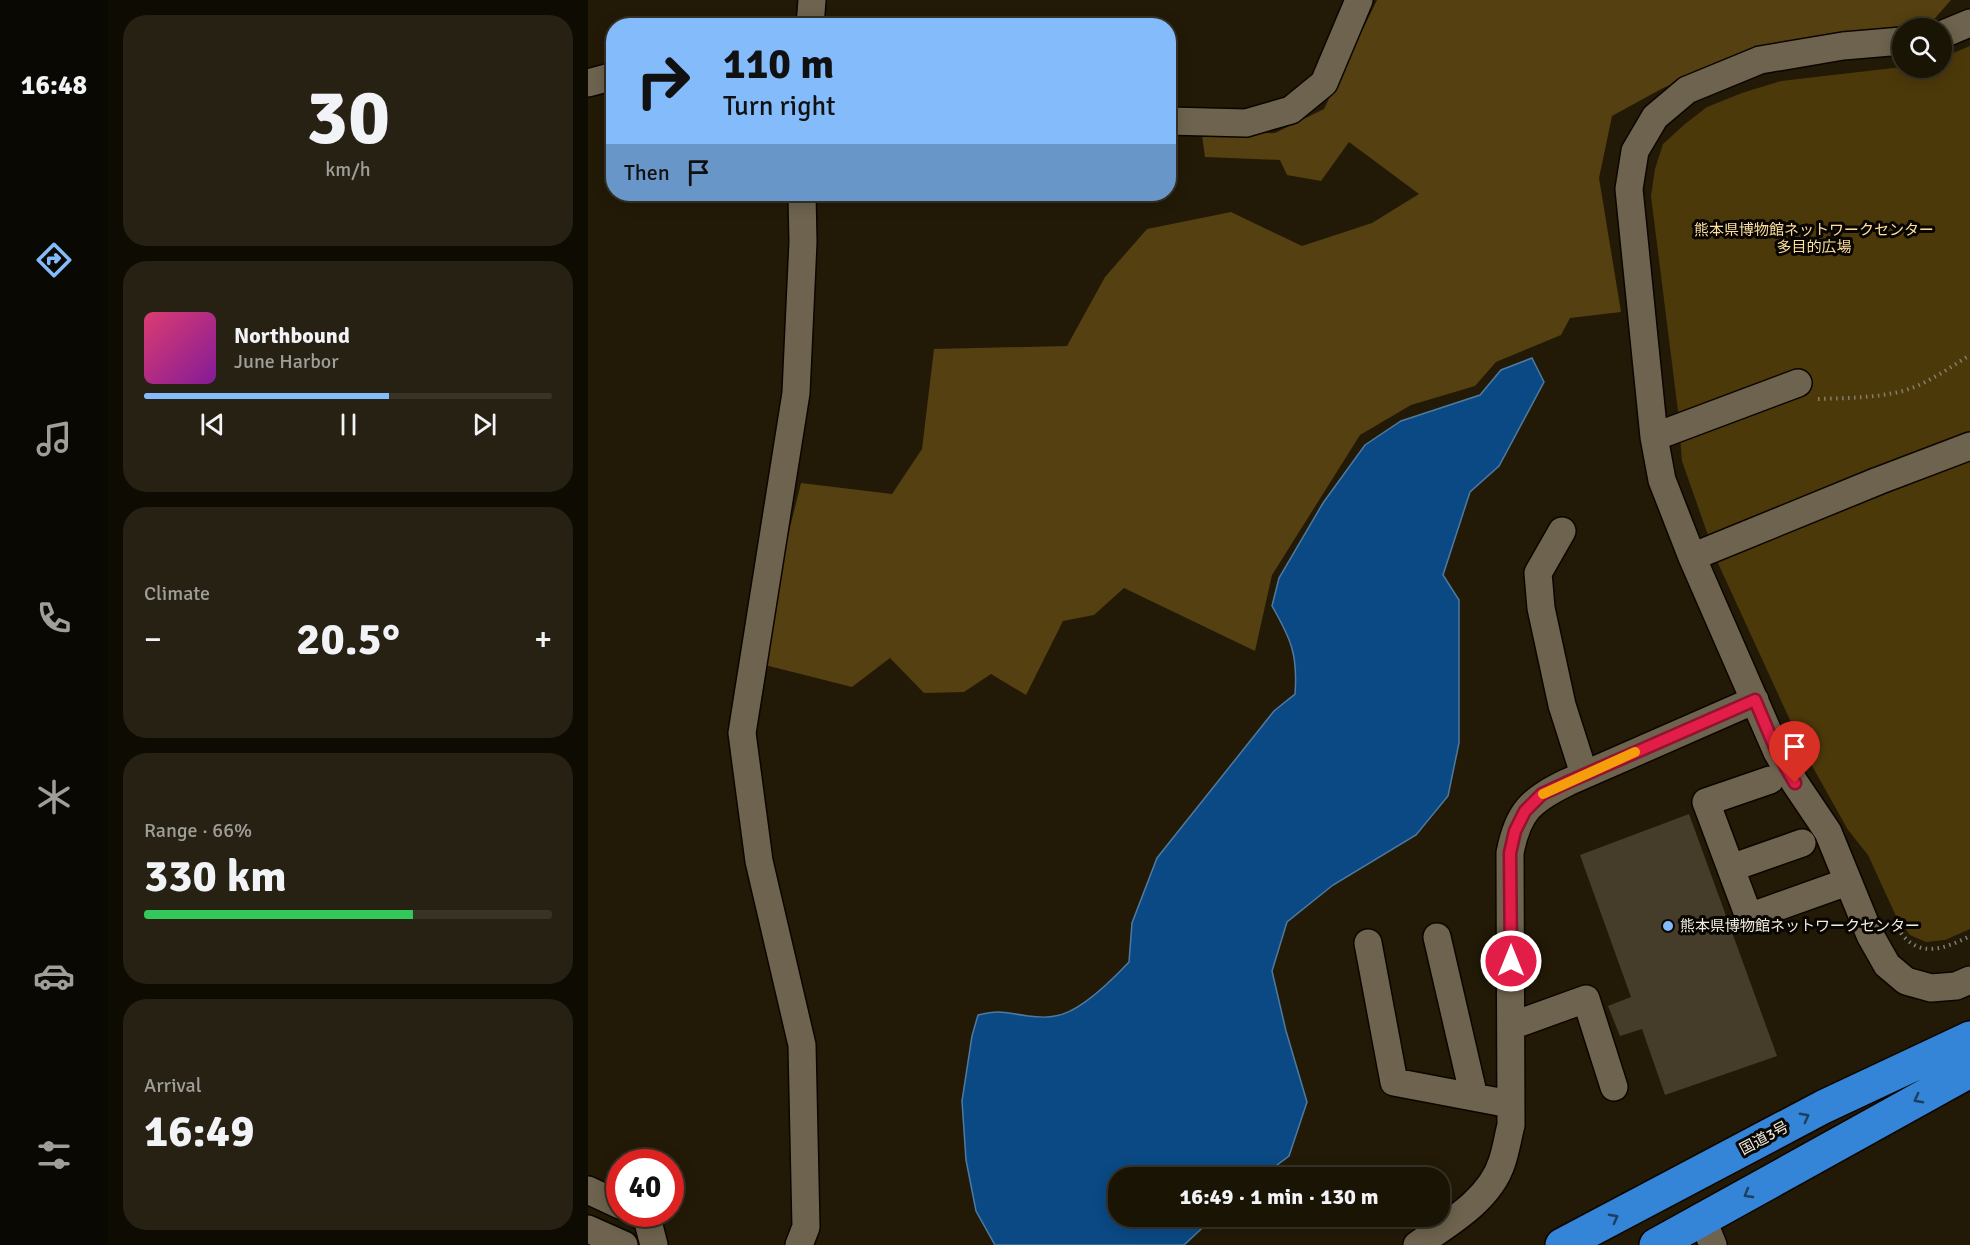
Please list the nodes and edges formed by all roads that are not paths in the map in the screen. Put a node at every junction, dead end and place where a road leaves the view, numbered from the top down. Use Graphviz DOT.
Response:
graph roads {
  1 [pos="812,0"];
  2 [pos="1359,0"];
  3 [pos="811,18"];
  4 [pos="1970,23"];
  5 [pos="1952,30"];
  6 [pos="1892,42"];
  7 [pos="606,78"];
  8 [pos="588,83"];
  9 [pos="1176,121"];
  10 [pos="802,201"];
  11 [pos="1804,391"];
  12 [pos="1654,437"];
  13 [pos="1970,446"];
  14 [pos="1562,531"];
  15 [pos="1692,557"];
  16 [pos="1755,700"];
  17 [pos="1584,774"];
  18 [pos="1770,780"];
  19 [pos="1803,843"];
  20 [pos="1731,868"];
  21 [pos="1847,882"];
  22 [pos="1437,937"];
  23 [pos="1368,943"];
  24 [pos="1970,980"];
  25 [pos="1511,1026"];
  26 [pos="1970,1038"];
  27 [pos="1970,1071"];
  28 [pos="1614,1087"];
  29 [pos="1474,1097"];
  30 [pos="1510,1104"];
  31 [pos="588,1190"];
  32 [pos="606,1198"];
  33 [pos="649,1227"];
  34 [pos="588,1229"];
  35 [pos="1708,1232"];
  36 [pos="624,1245"];
  37 [pos="654,1245"];
  38 [pos="799,1245"];
  39 [pos="1417,1245"];
  40 [pos="1562,1245"];
  41 [pos="1656,1245"];
  1 -- 3 [label="street"];
  2 -- 9 [label="street"];
  4 -- 5 [label="street"];
  6 -- 12 [label="street"];
  7 -- 8 [label="street"];
  10 -- 38 [label="street"];
  11 -- 12 [label="street"];
  12 -- 15 [label="street"];
  13 -- 15 [label="street"];
  14 -- 17 [label="street"];
  15 -- 16 [label="street"];
  16 -- 17 [label="street"];
  16 -- 21 [label="street"];
  17 -- 25 [label="street"];
  18 -- 20 [label="street"];
  19 -- 20 [label="street"];
  20 -- 21 [label="street"];
  21 -- 24 [label="street"];
  22 -- 29 [label="street"];
  23 -- 29 [label="street"];
  25 -- 28 [label="street"];
  25 -- 30 [label="street"];
  40 -- 26 [label="highway, 国道3号, one-way"];
  27 -- 35 [label="highway, one-way"];
  29 -- 30 [label="street"];
  30 -- 39 [label="street"];
  31 -- 32 [label="street"];
  33 -- 37 [label="street"];
  34 -- 36 [label="street"];
  35 -- 41 [label="highway"];
}
